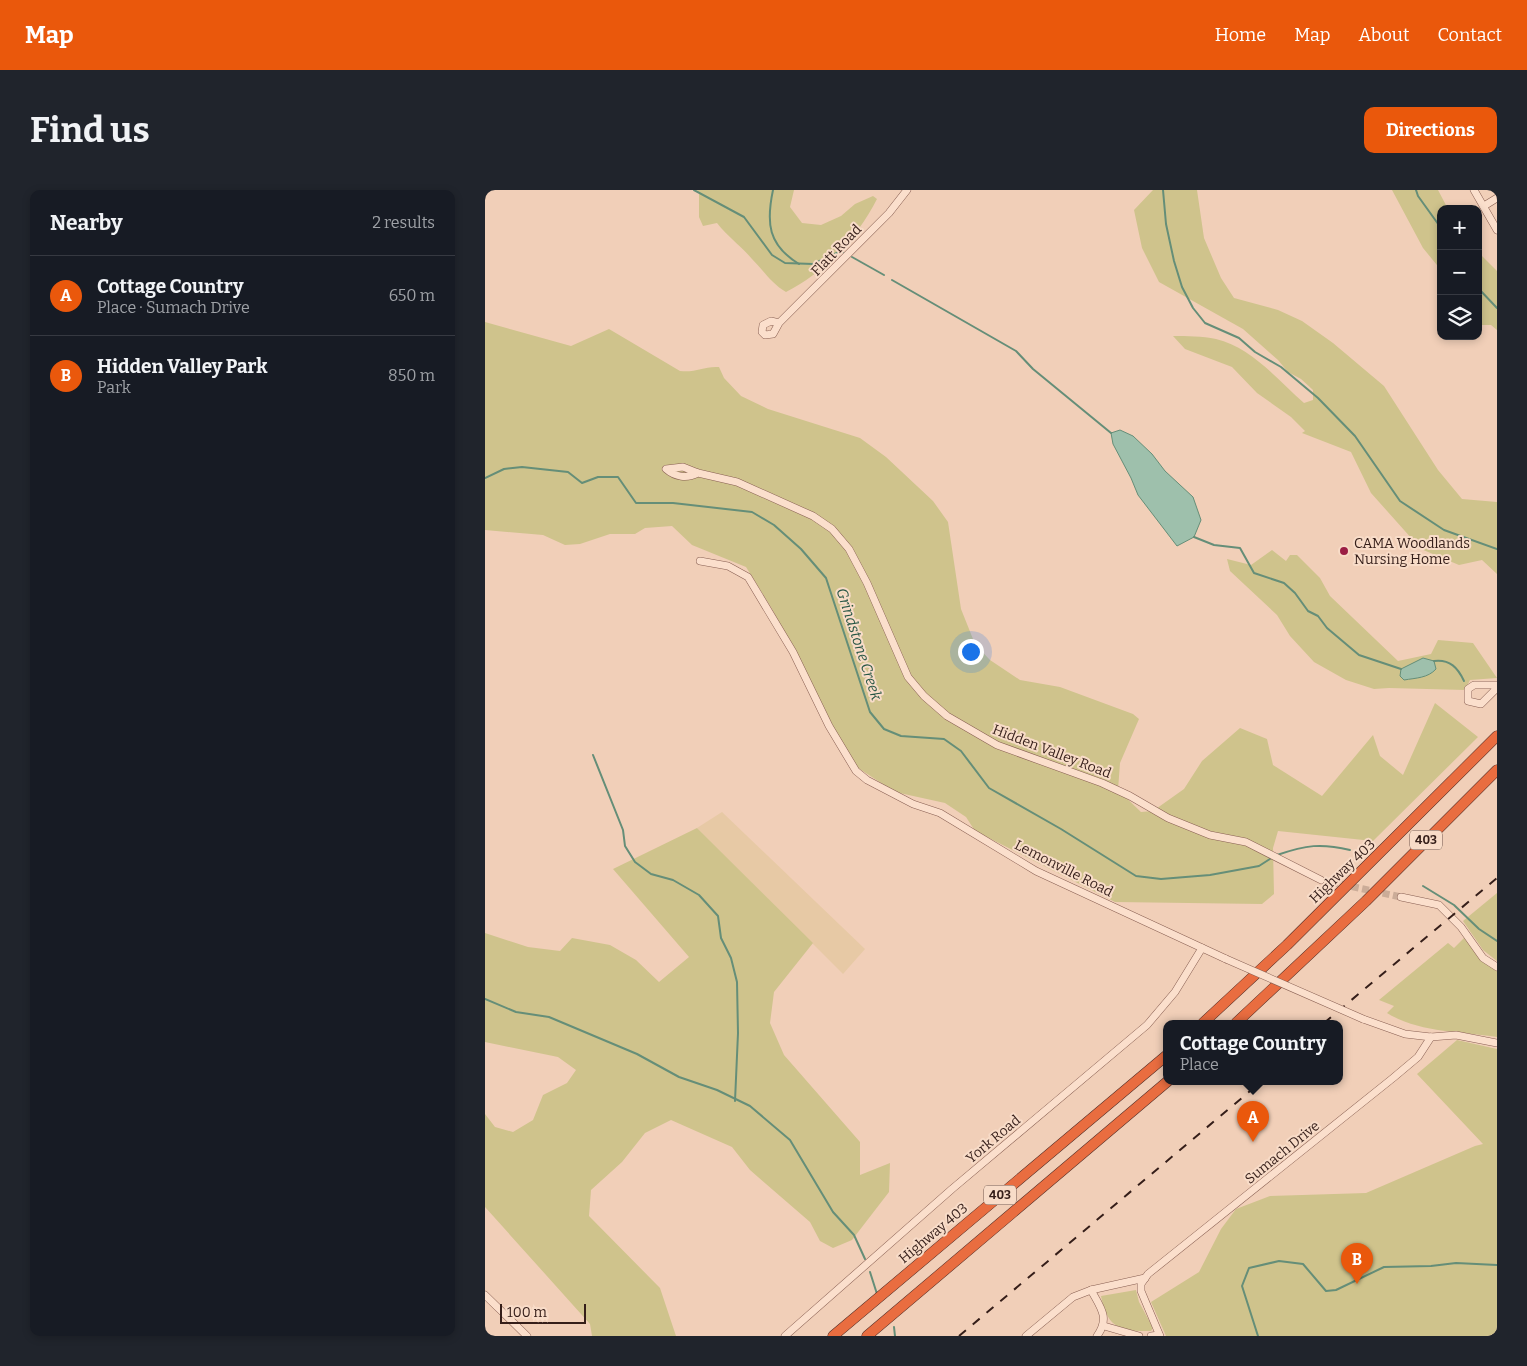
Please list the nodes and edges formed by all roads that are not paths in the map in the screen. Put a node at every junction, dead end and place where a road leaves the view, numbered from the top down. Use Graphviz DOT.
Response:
graph roads {
  1 [pos="907,190"];
  2 [pos="1474,190"];
  3 [pos="1497,198"];
  4 [pos="1484,206"];
  5 [pos="1497,230"];
  6 [pos="779,324"];
  7 [pos="698,474"];
  8 [pos="700,561"];
  9 [pos="1497,732"];
  10 [pos="1497,736"];
  11 [pos="1465,768"];
  12 [pos="1497,770"];
  13 [pos="1321,880"];
  14 [pos="1401,897"];
  15 [pos="1202,948"];
  16 [pos="1497,967"];
  17 [pos="1206,1020"];
  18 [pos="1239,1020"];
  19 [pos="1431,1037"];
  20 [pos="1497,1043"];
  21 [pos="1163,1058"];
  22 [pos="1163,1085"];
  23 [pos="1144,1280"];
  24 [pos="1091,1290"];
  25 [pos="485,1295"];
  26 [pos="1104,1326"];
  27 [pos="527,1336"];
  28 [pos="785,1336"];
  29 [pos="833,1336"];
  30 [pos="867,1336"];
  31 [pos="1026,1336"];
  32 [pos="1097,1336"];
  33 [pos="1139,1336"];
  34 [pos="1157,1336"];
  1 -- 6 [label="street, Flatt Road"];
  2 -- 4 [label="street"];
  3 -- 4 [label="street"];
  4 -- 5 [label="street"];
  7 -- 13 [label="street, Hidden Valley Road"];
  8 -- 15 [label="street, Lemonville Road"];
  9 -- 11 [label="highway"];
  10 -- 11 [label="highway, Highway 403 / 403"];
  11 -- 17 [label="highway, Highway 403 / 403"];
  12 -- 18 [label="highway, 403"];
  14 -- 16 [label="street"];
  15 -- 19 [label="street, Lemonville Road, bridge"];
  15 -- 28 [label="street, York Road"];
  19 -- 20 [label="street, Lemonville Road"];
  19 -- 23 [label="street, Sumach Drive"];
  21 -- 29 [label="highway, Highway 403 / 403"];
  22 -- 30 [label="highway, 403"];
  23 -- 24 [label="street"];
  23 -- 34 [label="street"];
  24 -- 26 [label="street"];
  24 -- 31 [label="street"];
  25 -- 27 [label="street"];
  26 -- 32 [label="street"];
  26 -- 33 [label="street"];
}
